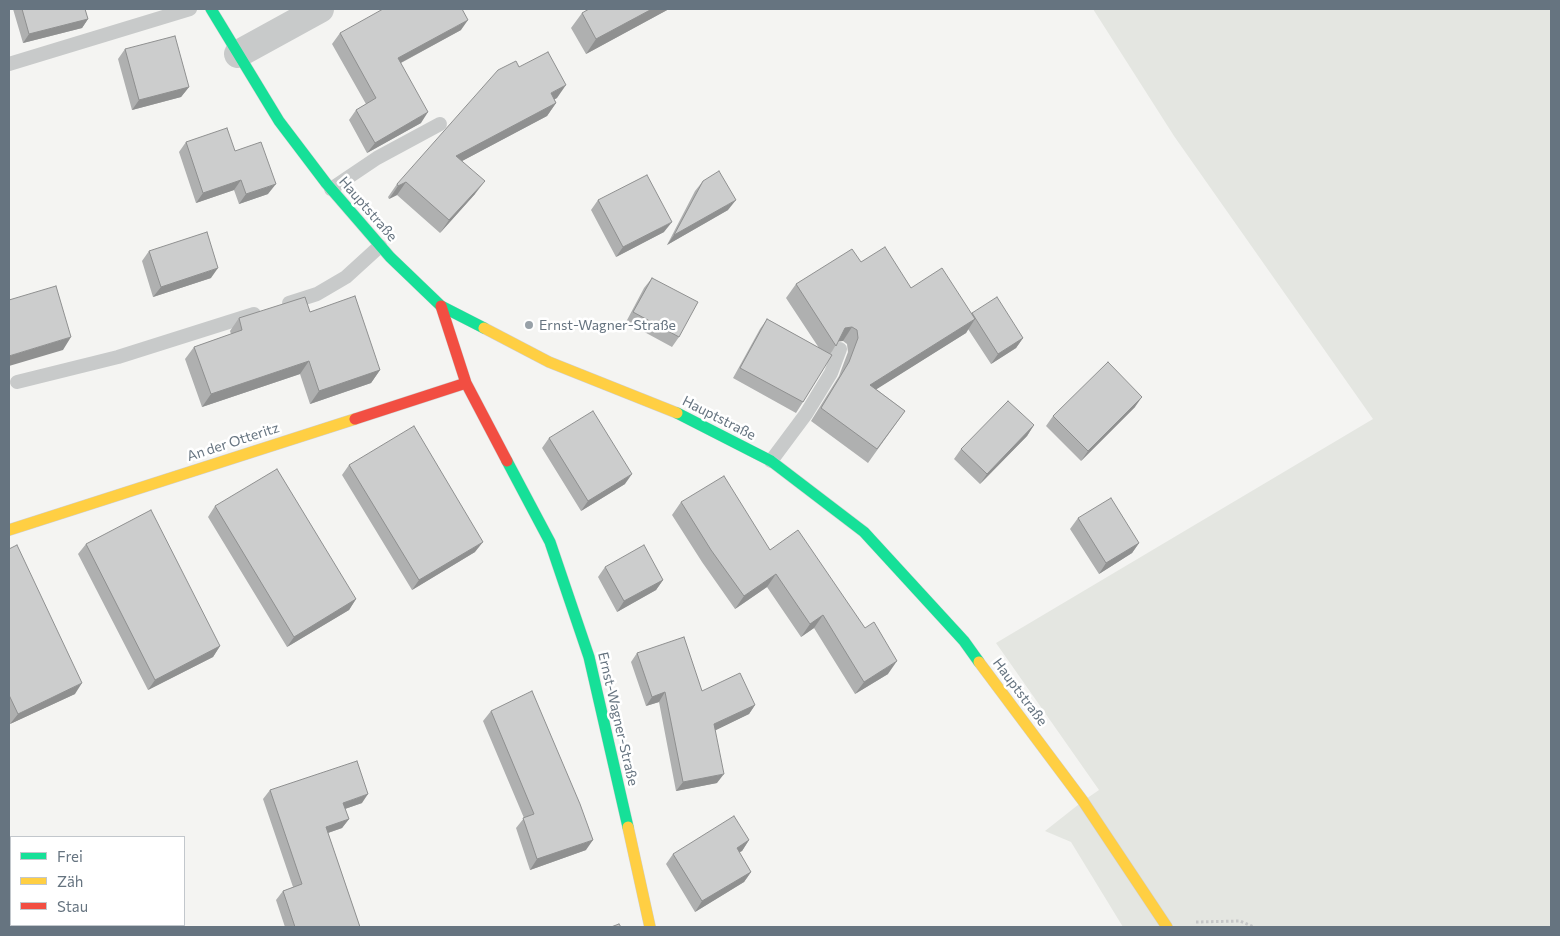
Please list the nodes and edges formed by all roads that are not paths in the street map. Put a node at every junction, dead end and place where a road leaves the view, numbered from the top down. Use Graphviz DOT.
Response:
graph roads {
  1 [pos="190,9"];
  2 [pos="211,9"];
  3 [pos="320,9"];
  4 [pos="238,54"];
  5 [pos="9,64"];
  6 [pos="440,124"];
  7 [pos="331,189"];
  8 [pos="380,246"];
  9 [pos="442,306"];
  10 [pos="840,349"];
  11 [pos="17,382"];
  12 [pos="466,383"];
  13 [pos="771,461"];
  14 [pos="9,530"];
  15 [pos="1166,925"];
  16 [pos="650,927"];
  1 -- 5 [label="lane"];
  2 -- 4 [label="street, Hauptstraße"];
  3 -- 4 [label="street"];
  4 -- 7 [label="street, Hauptstraße"];
  6 -- 7 [label="lane"];
  7 -- 8 [label="street, Hauptstraße"];
  8 -- 9 [label="street, Hauptstraße"];
  8 -- 11 [label="lane"];
  9 -- 12 [label="street, Ernst-Wagner-Straße"];
  9 -- 13 [label="street, Hauptstraße"];
  10 -- 13 [label="lane"];
  12 -- 14 [label="street, An der Otteritz"];
  12 -- 16 [label="street, Ernst-Wagner-Straße"];
  13 -- 15 [label="street, Hauptstraße"];
}
